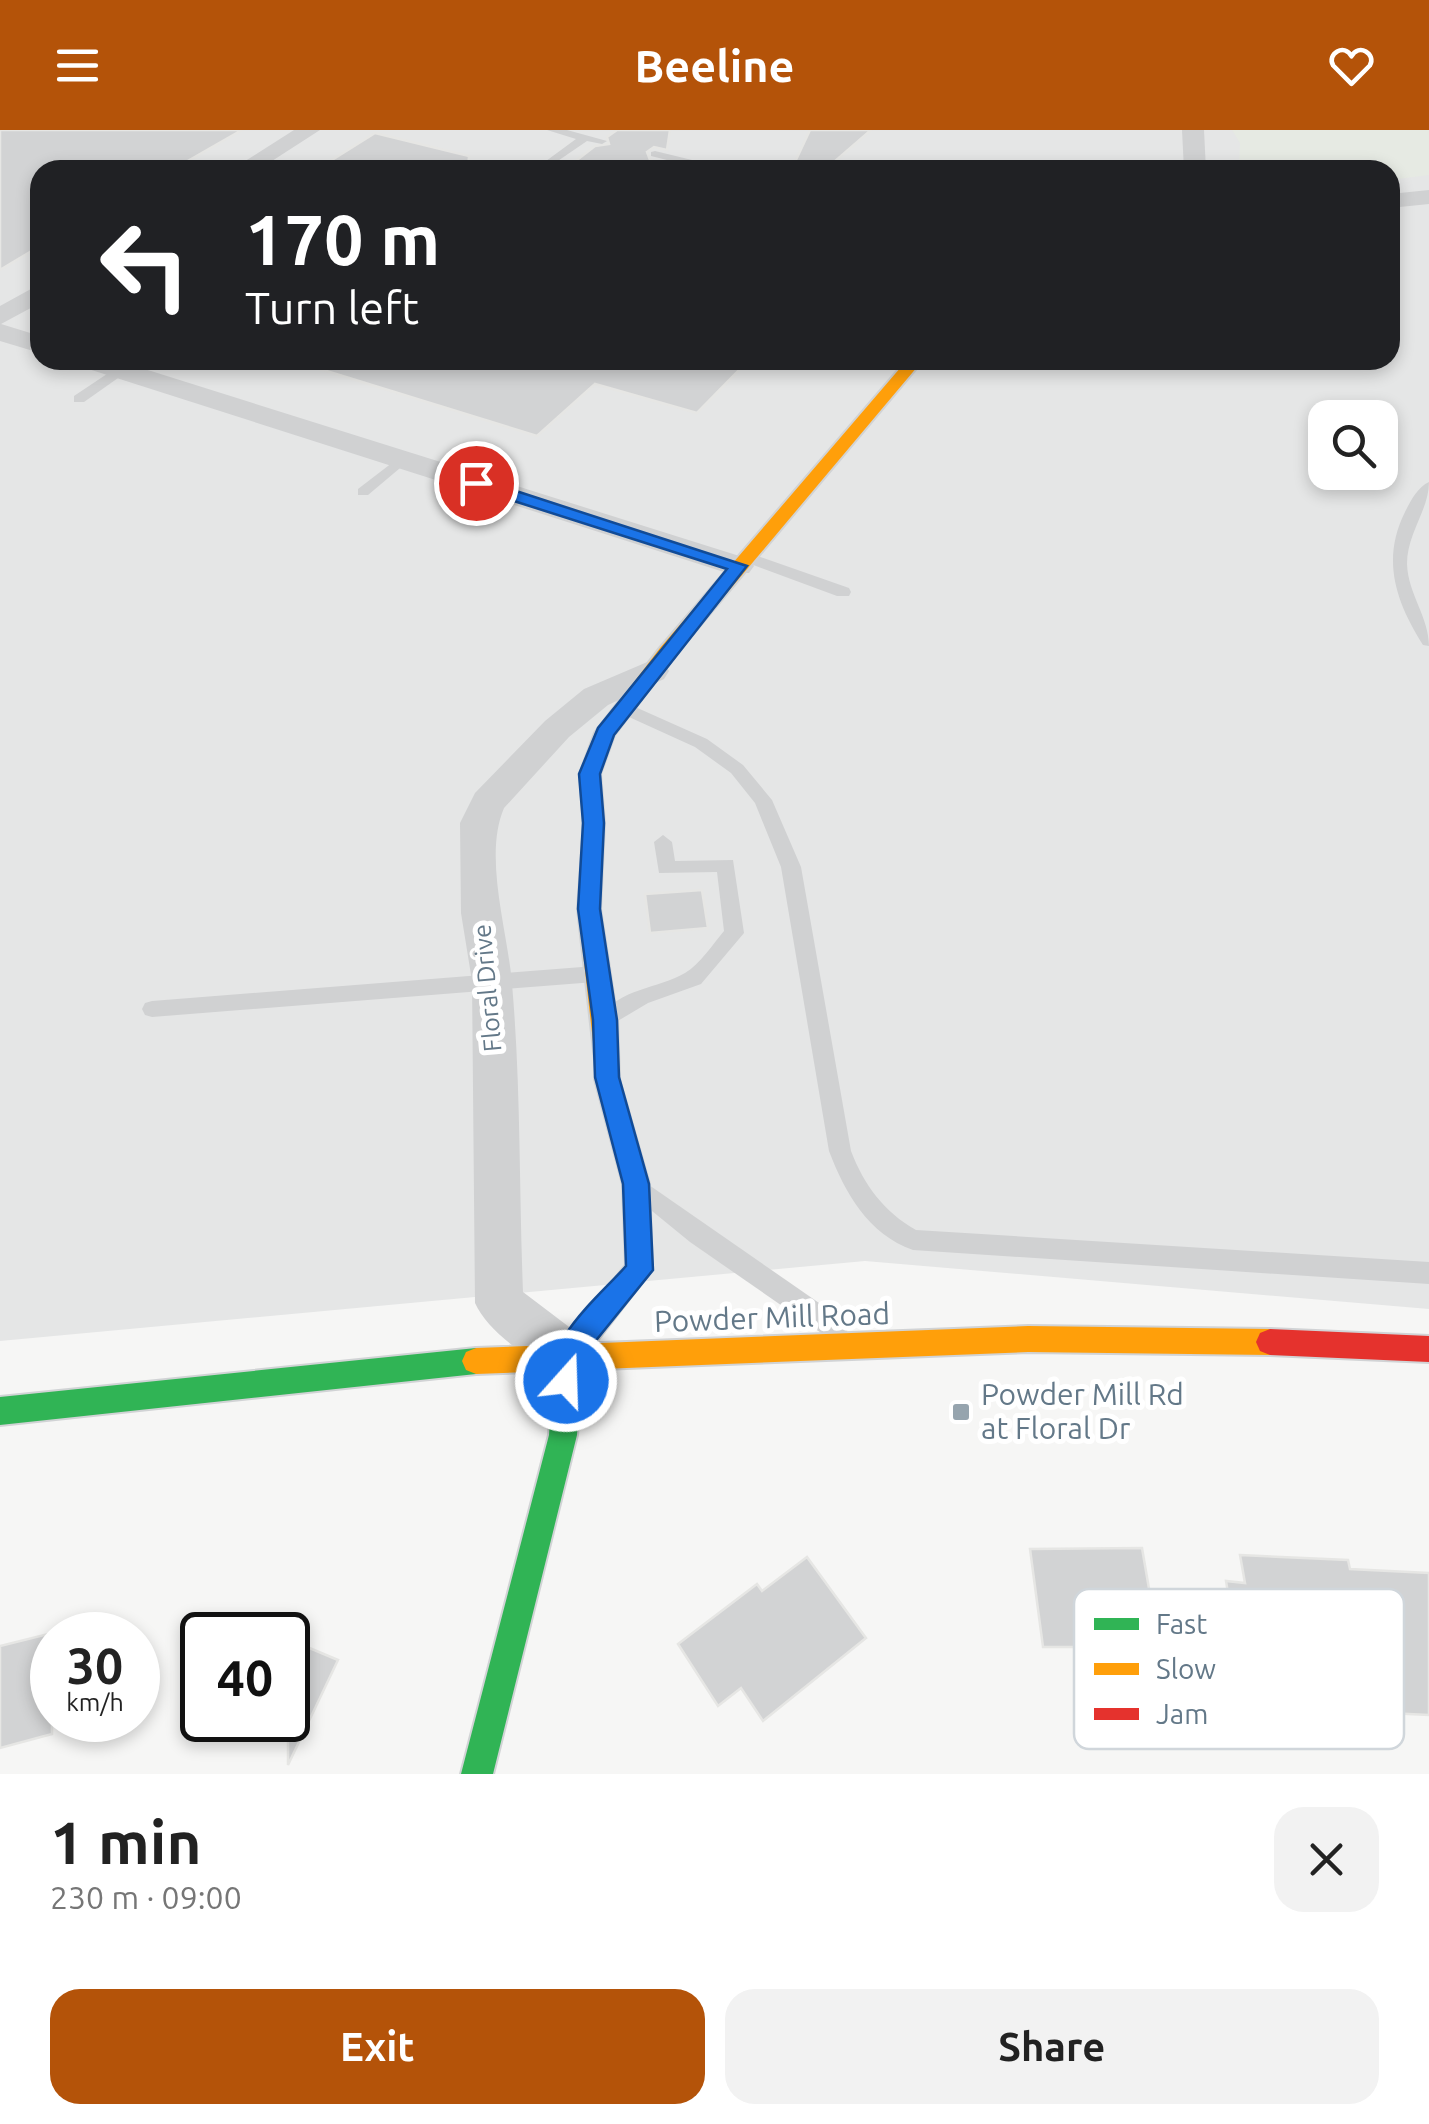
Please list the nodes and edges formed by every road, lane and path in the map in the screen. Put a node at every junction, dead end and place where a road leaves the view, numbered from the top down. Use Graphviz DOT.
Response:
graph roads {
  1 [pos="309,130"];
  2 [pos="552,130"];
  3 [pos="1192,130"];
  4 [pos="584,138"];
  5 [pos="602,141"];
  6 [pos="655,154"];
  7 [pos="259,160"];
  8 [pos="554,160"];
  9 [pos="680,160"];
  10 [pos="1194,160"];
  11 [pos="1429,197"];
  12 [pos="1400,200"];
  13 [pos="30,298"];
  14 [pos="0,316"];
  15 [pos="0,332"];
  16 [pos="30,342"];
  17 [pos="122,370"];
  18 [pos="906,370"];
  19 [pos="79,399"];
  20 [pos="402,460"];
  21 [pos="1429,486"];
  22 [pos="363,492"];
  23 [pos="742,562"];
  24 [pos="843,592"];
  25 [pos="1429,641"];
  26 [pos="652,672"];
  27 [pos="624,708"];
  28 [pos="663,842"];
  29 [pos="597,974"];
  30 [pos="492,982"];
  31 [pos="152,1009"];
  32 [pos="605,1020"];
  33 [pos="636,1184"];
  34 [pos="1429,1273"];
  35 [pos="859,1344"];
  36 [pos="1429,1349"];
  37 [pos="568,1354"];
  38 [pos="0,1411"];
  39 [pos="477,1774"];
  1 -- 7 [label="street"];
  2 -- 4 [label="lane"];
  3 -- 10 [label="street"];
  4 -- 5 [label="lane"];
  4 -- 8 [label="lane"];
  6 -- 9 [label="lane"];
  11 -- 12 [label="street"];
  13 -- 14 [label="street"];
  15 -- 16 [label="street"];
  17 -- 19 [label="lane"];
  17 -- 20 [label="street"];
  18 -- 23 [label="street, Floral Drive"];
  20 -- 22 [label="lane"];
  20 -- 23 [label="street"];
  21 -- 25 [label="lane"];
  23 -- 24 [label="lane"];
  23 -- 26 [label="street, Floral Drive"];
  26 -- 27 [label="street, Floral Drive"];
  26 -- 30 [label="street, Floral Drive"];
  27 -- 29 [label="street, Floral Drive"];
  27 -- 34 [label="lane"];
  28 -- 32 [label="lane"];
  29 -- 30 [label="lane"];
  29 -- 32 [label="street, Floral Drive"];
  30 -- 31 [label="lane"];
  30 -- 37 [label="street, Floral Drive"];
  32 -- 33 [label="street, Floral Drive"];
  33 -- 35 [label="lane"];
  33 -- 37 [label="street, Floral Drive"];
  35 -- 36 [label="street, Powder Mill Road"];
  35 -- 37 [label="street, Powder Mill Road"];
  37 -- 38 [label="street, Powder Mill Road"];
  37 -- 39 [label="street"];
}
